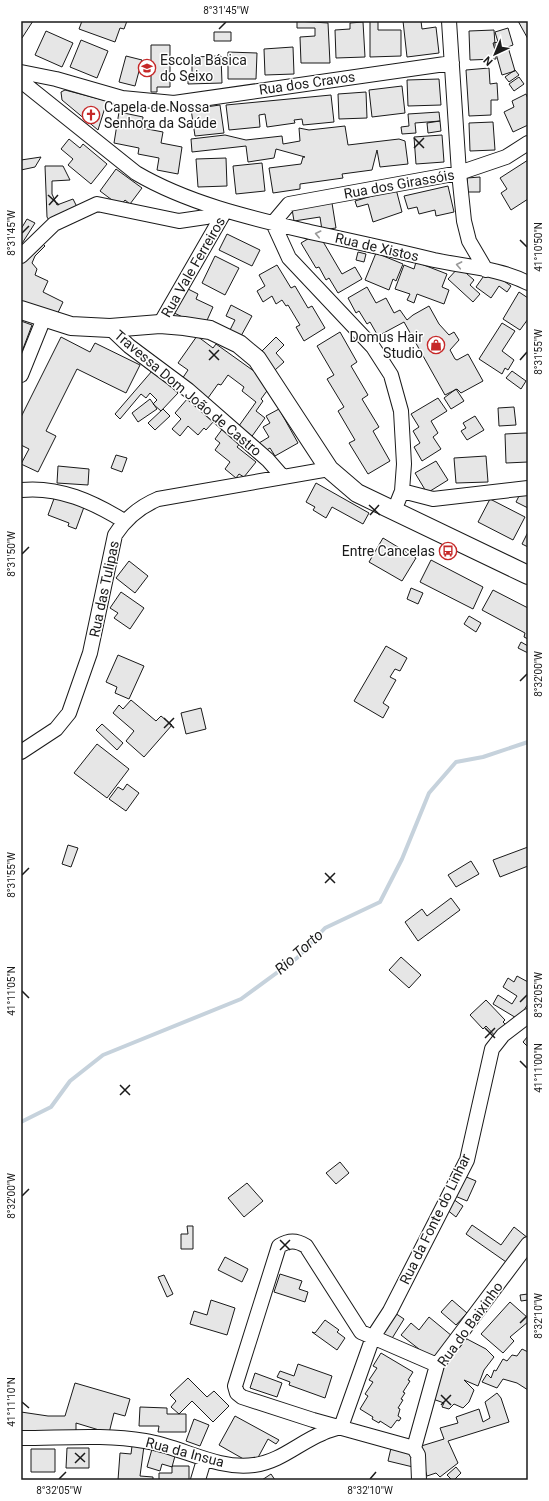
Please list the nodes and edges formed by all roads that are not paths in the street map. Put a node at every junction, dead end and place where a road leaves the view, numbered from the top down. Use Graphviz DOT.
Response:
graph roads {
  1 [pos="449,21"];
  2 [pos="452,63"];
  3 [pos="21,72"];
  4 [pos="21,81"];
  5 [pos="528,143"];
  6 [pos="459,173"];
  7 [pos="225,211"];
  8 [pos="273,223"];
  9 [pos="21,256"];
  10 [pos="486,270"];
  11 [pos="528,283"];
  12 [pos="21,310"];
  13 [pos="44,318"];
  14 [pos="160,324"];
  15 [pos="110,328"];
  16 [pos="21,375"];
  17 [pos="329,469"];
  18 [pos="282,476"];
  19 [pos="528,488"];
  20 [pos="21,490"];
  21 [pos="402,491"];
  22 [pos="394,511"];
  23 [pos="124,521"];
  24 [pos="528,575"];
  25 [pos="21,752"];
  26 [pos="528,1016"];
  27 [pos="528,1246"];
  28 [pos="373,1337"];
  29 [pos="437,1365"];
  30 [pos="341,1427"];
  31 [pos="21,1438"];
  32 [pos="414,1448"];
  33 [pos="204,1460"];
  34 [pos="198,1480"];
  35 [pos="419,1480"];
  1 -- 2 [label="street"];
  2 -- 3 [label="street, Rua dos Cravos"];
  2 -- 6 [label="street"];
  4 -- 7 [label="street, Rua de Xistos"];
  5 -- 6 [label="street, Rua dos Girassóis"];
  6 -- 8 [label="street, Rua dos Girassóis"];
  6 -- 10 [label="street"];
  7 -- 8 [label="street, Rua de Xistos"];
  7 -- 9 [label="street"];
  7 -- 14 [label="street, Rua Vale Ferreiros"];
  10 -- 8 [label="street, Rua de Xistos, one-way"];
  8 -- 21 [label="street"];
  10 -- 11 [label="street, Rua de Xistos"];
  12 -- 13 [label="main road"];
  13 -- 15 [label="main road"];
  13 -- 16 [label="street"];
  14 -- 15 [label="main road"];
  14 -- 17 [label="main road"];
  15 -- 18 [label="street, Travessa Dom João de Castro"];
  17 -- 18 [label="street, Rua das Tulipas"];
  17 -- 22 [label="main road"];
  18 -- 23 [label="street, Rua das Tulipas"];
  19 -- 21 [label="street"];
  20 -- 23 [label="street"];
  21 -- 22 [label="street"];
  22 -- 24 [label="main road"];
  23 -- 25 [label="street, Rua das Tulipas"];
  26 -- 28 [label="street, Rua da Fonte do Linhar"];
  27 -- 29 [label="street, Rua do Baixinho"];
  28 -- 29 [label="street"];
  28 -- 30 [label="street, Rua da Fonte do Linhar"];
  28 -- 30 [label="street"];
  29 -- 32 [label="street, Rua do Baixinho"];
  30 -- 32 [label="street"];
  30 -- 33 [label="street, Rua da Insua"];
  31 -- 33 [label="street, Rua da Insua"];
  32 -- 35 [label="street, Rua do Baixinho"];
  33 -- 34 [label="street"];
}
